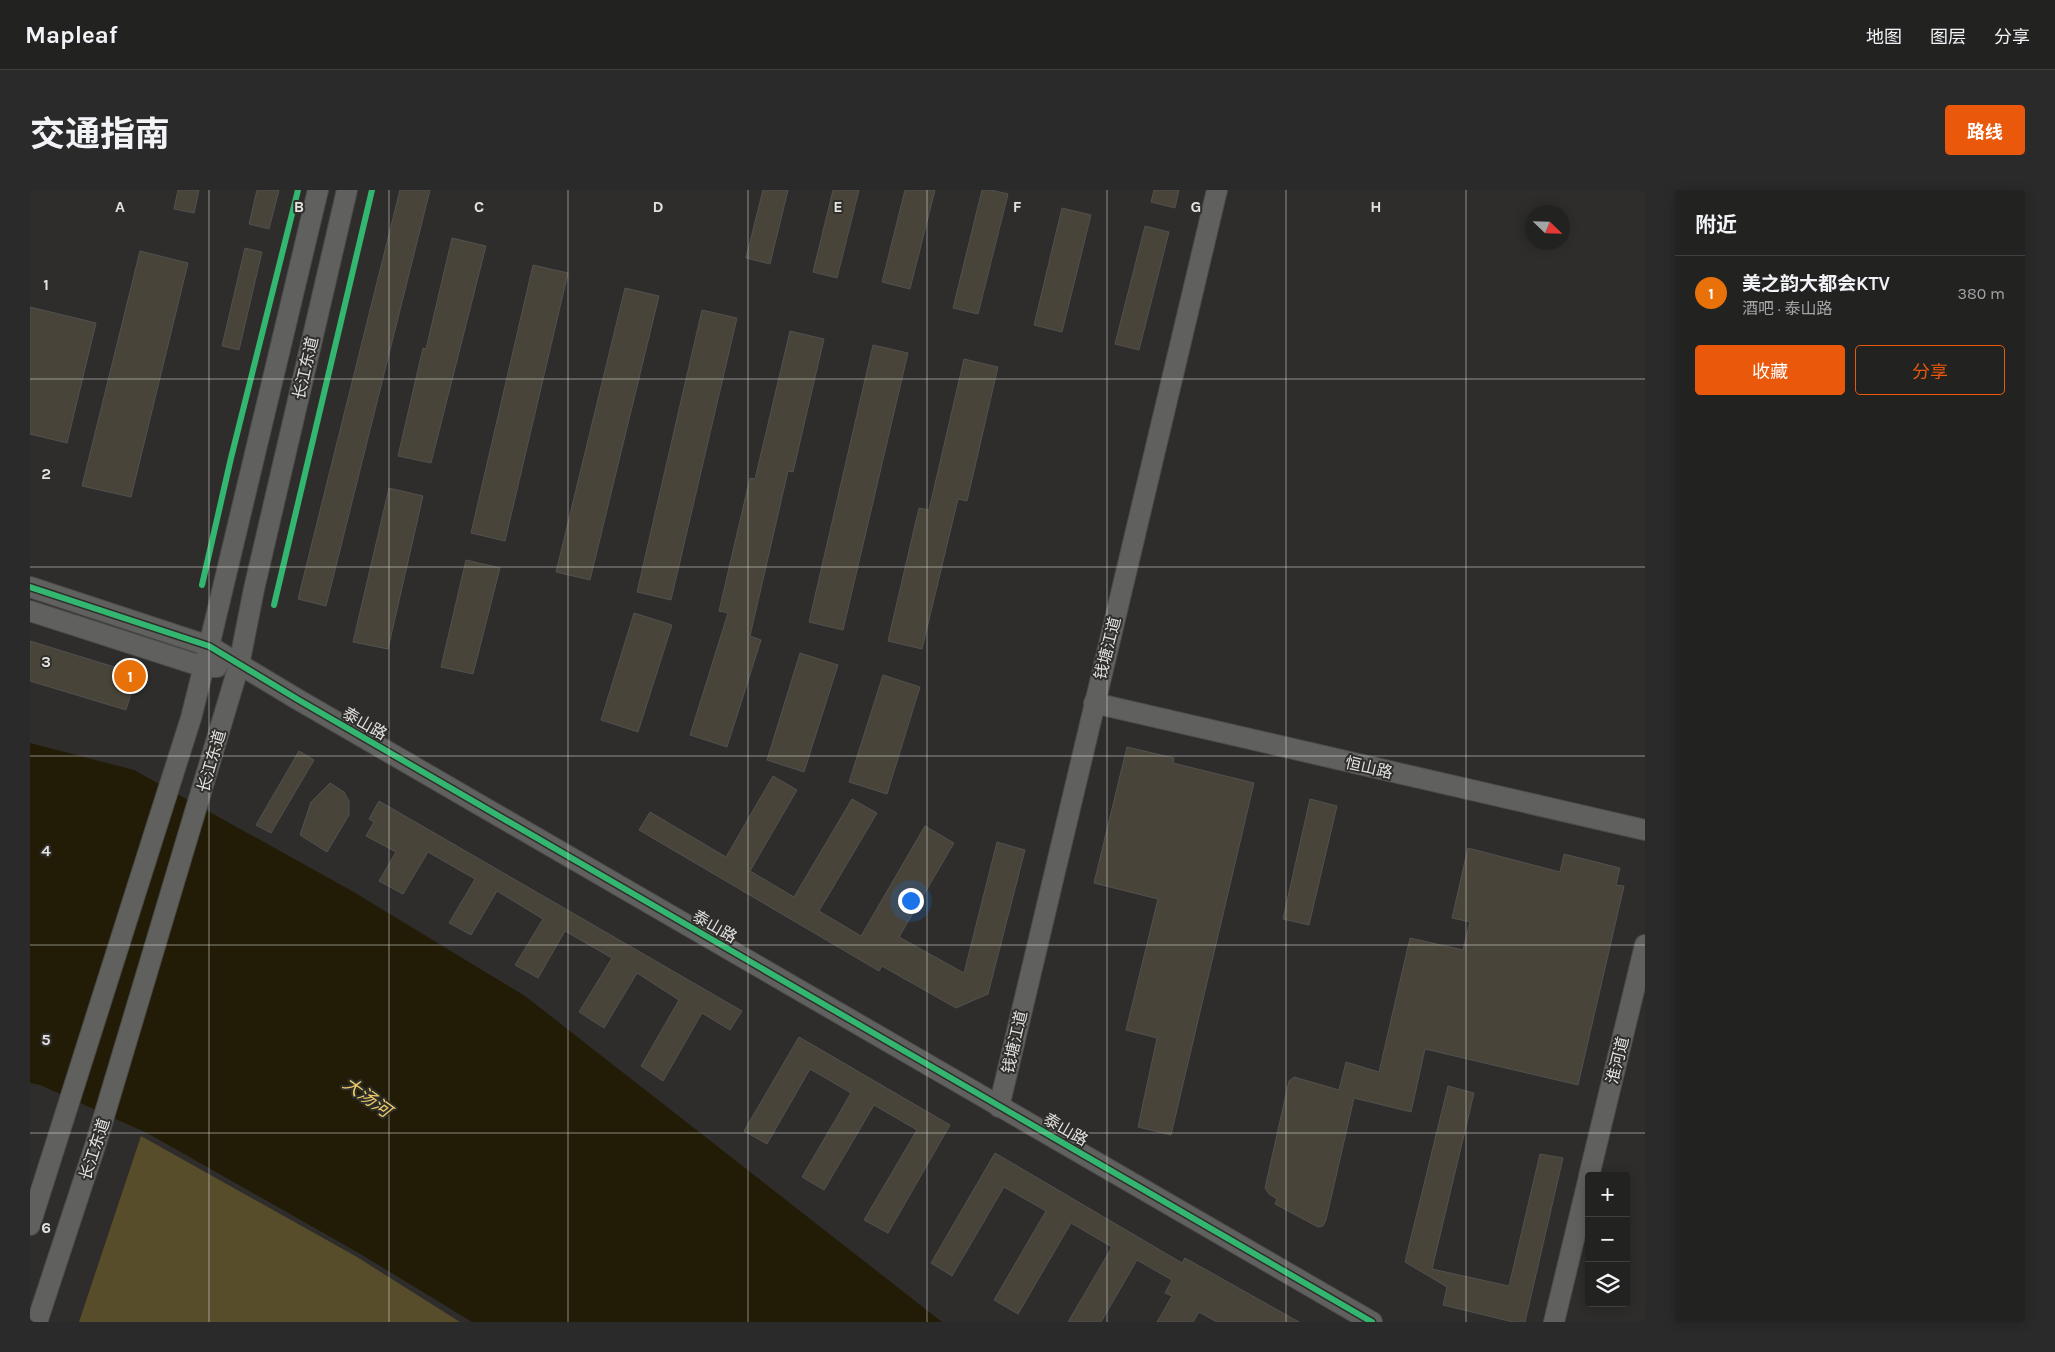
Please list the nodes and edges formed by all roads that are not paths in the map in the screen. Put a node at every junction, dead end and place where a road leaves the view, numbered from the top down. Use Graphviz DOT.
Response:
graph roads {
  1 [pos="318,190"];
  2 [pos="347,190"];
  3 [pos="1217,190"];
  4 [pos="30,587"];
  5 [pos="30,611"];
  6 [pos="209,646"];
  7 [pos="239,665"];
  8 [pos="204,668"];
  9 [pos="1094,703"];
  10 [pos="1645,830"];
  11 [pos="1645,945"];
  12 [pos="999,1107"];
  13 [pos="1590,1172"];
  14 [pos="1585,1194"];
  15 [pos="30,1225"];
  16 [pos="37,1322"];
  17 [pos="1372,1322"];
  18 [pos="1554,1322"];
  1 -- 6 [label="street, 长江东道"];
  2 -- 7 [label="street, 长江东道"];
  3 -- 9 [label="street, 钱塘江道"];
  4 -- 6 [label="street, 泰山路"];
  5 -- 8 [label="street"];
  6 -- 7 [label="street, 泰山路"];
  6 -- 8 [label="street, 长江东道"];
  7 -- 8 [label="street"];
  7 -- 12 [label="street, 泰山路"];
  7 -- 16 [label="street, 长江东道"];
  8 -- 15 [label="street, 长江东道"];
  9 -- 10 [label="street, 恒山路"];
  9 -- 12 [label="street, 钱塘江道"];
  11 -- 13 [label="street, 淮河道"];
  12 -- 17 [label="street, 泰山路"];
  14 -- 18 [label="street, 淮河道"];
}
